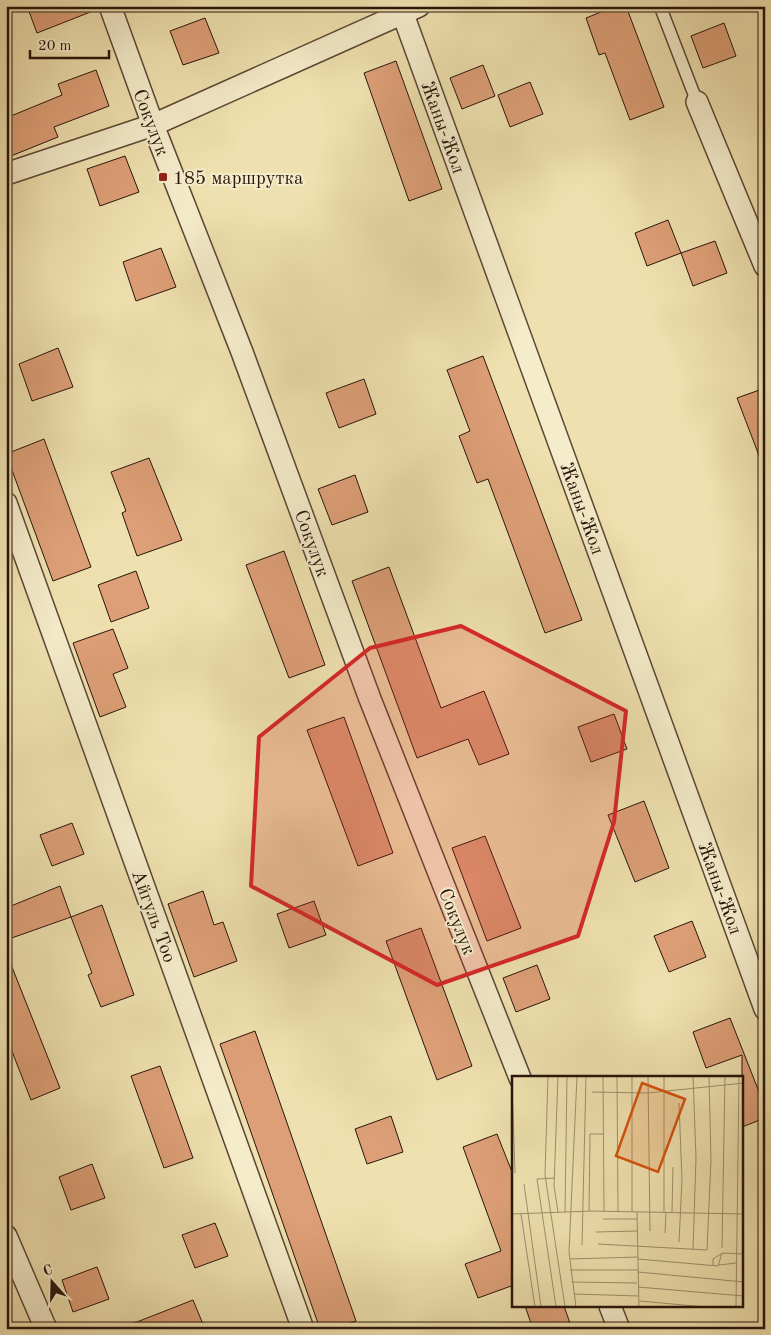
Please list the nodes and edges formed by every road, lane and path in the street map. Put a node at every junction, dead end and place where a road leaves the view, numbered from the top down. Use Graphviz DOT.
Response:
graph roads {
  1 [pos="110,6"];
  2 [pos="660,6"];
  3 [pos="408,9"];
  4 [pos="698,102"];
  5 [pos="153,125"];
  6 [pos="6,174"];
  7 [pos="765,266"];
  8 [pos="6,503"];
  9 [pos="765,1009"];
  10 [pos="519,1076"];
  11 [pos="6,1236"];
  12 [pos="611,1308"];
  13 [pos="46,1329"];
  14 [pos="303,1329"];
  15 [pos="619,1329"];
  1 -- 5 [label="street, Сокулук"];
  2 -- 4 [label="lane"];
  3 -- 5 [label="street"];
  3 -- 9 [label="street, Жаны-Жол"];
  4 -- 7 [label="street"];
  5 -- 6 [label="street"];
  5 -- 10 [label="street, Сокулук"];
  8 -- 14 [label="street, Айгуль Тоо"];
  11 -- 13 [label="street"];
  12 -- 15 [label="street"];
}
